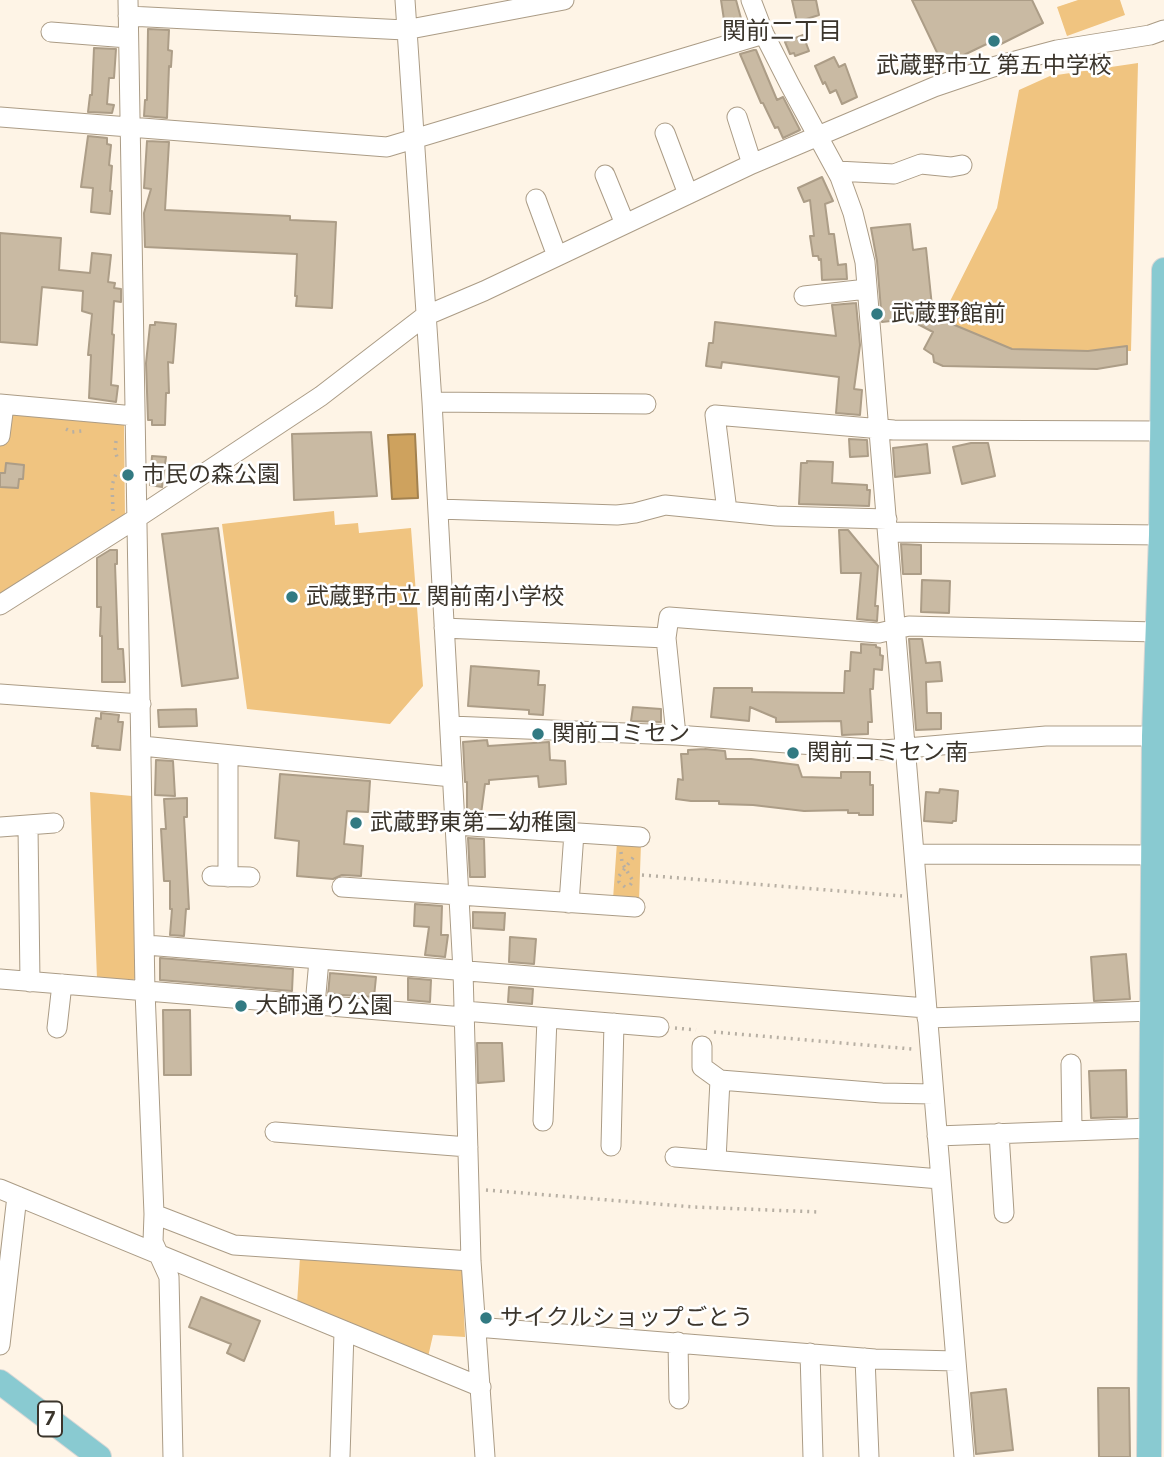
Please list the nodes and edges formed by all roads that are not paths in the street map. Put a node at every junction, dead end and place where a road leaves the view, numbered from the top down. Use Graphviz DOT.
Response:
graph roads {
  1 [pos="405,0"];
  2 [pos="564,0"];
  3 [pos="751,0"];
  4 [pos="128,8"];
  5 [pos="405,30"];
  6 [pos="1164,30"];
  7 [pos="51,32"];
  8 [pos="764,34"];
  9 [pos="128,38"];
  10 [pos="0,117"];
  11 [pos="737,117"];
  12 [pos="129,129"];
  13 [pos="665,133"];
  14 [pos="818,136"];
  15 [pos="412,141"];
  16 [pos="752,163"];
  17 [pos="962,165"];
  18 [pos="837,171"];
  19 [pos="606,175"];
  20 [pos="688,194"];
  21 [pos="536,199"];
  22 [pos="625,223"];
  23 [pos="557,256"];
  24 [pos="1164,271"];
  25 [pos="867,289"];
  26 [pos="804,296"];
  27 [pos="425,316"];
  28 [pos="432,402"];
  29 [pos="646,404"];
  30 [pos="2,405"];
  31 [pos="135,416"];
  32 [pos="880,428"];
  33 [pos="1162,430"];
  34 [pos="0,436"];
  35 [pos="438,509"];
  36 [pos="727,511"];
  37 [pos="137,518"];
  38 [pos="888,526"];
  39 [pos="1161,536"];
  40 [pos="0,605"];
  41 [pos="444,628"];
  42 [pos="895,630"];
  43 [pos="1157,632"];
  44 [pos="666,638"];
  45 [pos="0,694"];
  46 [pos="141,704"];
  47 [pos="450,726"];
  48 [pos="676,735"];
  49 [pos="1154,736"];
  50 [pos="142,746"];
  51 [pos="904,750"];
  52 [pos="228,755"];
  53 [pos="452,777"];
  54 [pos="54,823"];
  55 [pos="455,825"];
  56 [pos="0,827"];
  57 [pos="28,827"];
  58 [pos="574,833"];
  59 [pos="638,843"];
  60 [pos="914,854"];
  61 [pos="1154,855"];
  62 [pos="250,877"];
  63 [pos="342,887"];
  64 [pos="458,895"];
  65 [pos="629,899"];
  66 [pos="569,903"];
  67 [pos="146,945"];
  68 [pos="320,960"];
  69 [pos="463,971"];
  70 [pos="0,979"];
  71 [pos="30,982"];
  72 [pos="62,984"];
  73 [pos="145,991"];
  74 [pos="315,1005"];
  75 [pos="1154,1011"];
  76 [pos="927,1013"];
  77 [pos="464,1014"];
  78 [pos="547,1018"];
  79 [pos="614,1023"];
  80 [pos="659,1027"];
  81 [pos="57,1028"];
  82 [pos="704,1036"];
  83 [pos="1071,1064"];
  84 [pos="720,1080"];
  85 [pos="933,1094"];
  86 [pos="543,1121"];
  87 [pos="1152,1128"];
  88 [pos="1073,1129"];
  89 [pos="275,1132"];
  90 [pos="999,1133"];
  91 [pos="937,1136"];
  92 [pos="611,1146"];
  93 [pos="468,1147"];
  94 [pos="675,1157"];
  95 [pos="716,1160"];
  96 [pos="940,1179"];
  97 [pos="9,1193"];
  98 [pos="154,1213"];
  99 [pos="1004,1213"];
  100 [pos="161,1256"];
  101 [pos="471,1261"];
  102 [pos="476,1327"];
  103 [pos="344,1332"];
  104 [pos="678,1342"];
  105 [pos="0,1345"];
  106 [pos="810,1353"];
  107 [pos="865,1358"];
  108 [pos="956,1361"];
  109 [pos="0,1382"];
  110 [pos="481,1387"];
  111 [pos="679,1399"];
  112 [pos="99,1457"];
  113 [pos="173,1457"];
  114 [pos="341,1457"];
  115 [pos="485,1457"];
  116 [pos="813,1457"];
  117 [pos="869,1457"];
  118 [pos="964,1457"];
  119 [pos="1149,1457"];
  1 -- 5 [label="street"];
  2 -- 5 [label="street"];
  3 -- 8 [label="street"];
  4 -- 5 [label="street"];
  4 -- 9 [label="street"];
  5 -- 15 [label="street"];
  6 -- 14 [label="street"];
  7 -- 9 [label="street"];
  8 -- 14 [label="street"];
  8 -- 15 [label="street"];
  9 -- 12 [label="street"];
  10 -- 12 [label="street"];
  11 -- 16 [label="street"];
  12 -- 15 [label="street"];
  12 -- 31 [label="street"];
  13 -- 20 [label="street"];
  14 -- 16 [label="street"];
  14 -- 18 [label="street"];
  15 -- 27 [label="street"];
  16 -- 20 [label="street"];
  17 -- 18 [label="street"];
  18 -- 25 [label="street"];
  19 -- 22 [label="street"];
  20 -- 22 [label="street"];
  21 -- 23 [label="street"];
  22 -- 23 [label="street"];
  23 -- 27 [label="street"];
  24 -- 33 [label="main road"];
  25 -- 26 [label="street"];
  25 -- 32 [label="street"];
  27 -- 28 [label="street"];
  27 -- 37 [label="street"];
  28 -- 29 [label="street"];
  28 -- 35 [label="street"];
  30 -- 31 [label="street"];
  30 -- 34 [label="street"];
  31 -- 37 [label="street"];
  32 -- 33 [label="street"];
  32 -- 36 [label="street"];
  32 -- 38 [label="street"];
  33 -- 39 [label="main road"];
  35 -- 36 [label="street"];
  35 -- 41 [label="street"];
  36 -- 38 [label="street"];
  37 -- 40 [label="street"];
  37 -- 46 [label="street"];
  38 -- 39 [label="street"];
  38 -- 42 [label="street"];
  39 -- 43 [label="main road"];
  41 -- 44 [label="street"];
  41 -- 47 [label="street"];
  42 -- 43 [label="street"];
  42 -- 44 [label="street"];
  42 -- 51 [label="street"];
  43 -- 49 [label="main road"];
  44 -- 48 [label="street"];
  45 -- 46 [label="street"];
  46 -- 50 [label="street"];
  47 -- 48 [label="street"];
  47 -- 53 [label="street"];
  48 -- 51 [label="street"];
  49 -- 51 [label="street"];
  49 -- 61 [label="main road"];
  50 -- 52 [label="street"];
  50 -- 67 [label="street"];
  51 -- 60 [label="street"];
  52 -- 53 [label="street"];
  52 -- 62 [label="street"];
  53 -- 55 [label="street"];
  54 -- 57 [label="street"];
  55 -- 58 [label="street"];
  55 -- 64 [label="street"];
  56 -- 57 [label="street"];
  57 -- 71 [label="street"];
  58 -- 59 [label="street"];
  58 -- 66 [label="street"];
  60 -- 61 [label="street"];
  60 -- 76 [label="street"];
  61 -- 75 [label="main road"];
  63 -- 64 [label="street"];
  64 -- 66 [label="street"];
  64 -- 69 [label="street"];
  65 -- 66 [label="street"];
  67 -- 68 [label="street"];
  67 -- 73 [label="street"];
  68 -- 69 [label="street"];
  68 -- 74 [label="street"];
  69 -- 76 [label="street"];
  69 -- 77 [label="street"];
  70 -- 71 [label="street"];
  71 -- 72 [label="street"];
  72 -- 73 [label="street"];
  72 -- 81 [label="street"];
  73 -- 74 [label="street"];
  73 -- 98 [label="street"];
  74 -- 77 [label="street"];
  75 -- 76 [label="street"];
  75 -- 87 [label="main road"];
  76 -- 85 [label="street"];
  77 -- 78 [label="street"];
  77 -- 93 [label="street"];
  78 -- 79 [label="street"];
  78 -- 86 [label="street"];
  79 -- 80 [label="street"];
  79 -- 92 [label="street"];
  82 -- 84 [label="street"];
  83 -- 88 [label="street"];
  84 -- 85 [label="street"];
  84 -- 95 [label="street"];
  85 -- 91 [label="street"];
  87 -- 88 [label="street"];
  87 -- 119 [label="main road"];
  88 -- 90 [label="street"];
  89 -- 93 [label="street"];
  90 -- 91 [label="street"];
  90 -- 99 [label="street"];
  91 -- 96 [label="street"];
  93 -- 101 [label="street"];
  94 -- 95 [label="street"];
  95 -- 96 [label="street"];
  96 -- 108 [label="street"];
  97 -- 100 [label="street"];
  97 -- 105 [label="street"];
  98 -- 100 [label="street"];
  98 -- 101 [label="street"];
  100 -- 103 [label="street"];
  100 -- 113 [label="street"];
  101 -- 102 [label="street"];
  102 -- 104 [label="street"];
  102 -- 110 [label="street"];
  103 -- 110 [label="street"];
  103 -- 114 [label="street"];
  104 -- 106 [label="street"];
  104 -- 111 [label="street"];
  106 -- 107 [label="street"];
  106 -- 116 [label="street"];
  107 -- 108 [label="street"];
  107 -- 117 [label="street"];
  108 -- 118 [label="street"];
  109 -- 112 [label="main road, 7"];
  110 -- 115 [label="street"];
}
